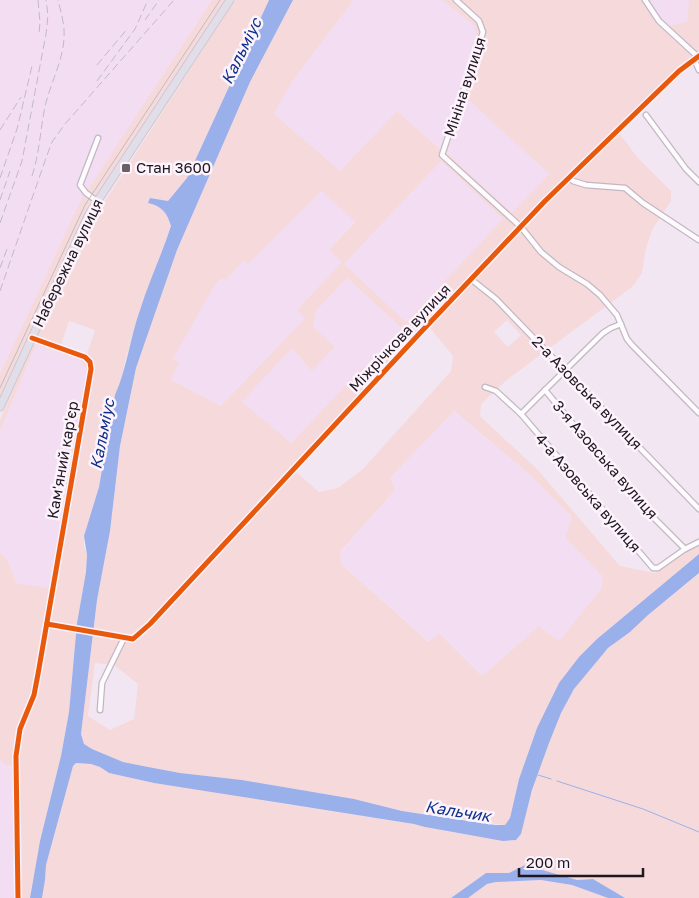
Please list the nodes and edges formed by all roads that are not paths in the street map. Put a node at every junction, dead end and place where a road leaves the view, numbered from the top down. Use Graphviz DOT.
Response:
graph roads {
  1 [pos="230,0"];
  2 [pos="456,0"];
  3 [pos="645,0"];
  4 [pos="697,57"];
  5 [pos="699,70"];
  6 [pos="646,115"];
  7 [pos="98,138"];
  8 [pos="569,178"];
  9 [pos="699,182"];
  10 [pos="97,201"];
  11 [pos="521,227"];
  12 [pos="699,240"];
  13 [pos="472,280"];
  14 [pos="621,324"];
  15 [pos="32,338"];
  16 [pos="565,371"];
  17 [pos="485,387"];
  18 [pos="545,390"];
  19 [pos="0,407"];
  20 [pos="699,413"];
  21 [pos="521,414"];
  22 [pos="699,509"];
  23 [pos="699,542"];
  24 [pos="685,549"];
  25 [pos="47,624"];
  26 [pos="124,638"];
  27 [pos="100,710"];
  28 [pos="18,898"];
  1 -- 10 [label="highway, Набережна вулиця"];
  2 -- 11 [label="street, Мініна вулиця"];
  3 -- 4 [label="street"];
  4 -- 5 [label="street"];
  4 -- 8 [label="street, Міжрічкова вулиця"];
  6 -- 9 [label="street"];
  7 -- 10 [label="street"];
  8 -- 11 [label="street, Міжрічкова вулиця"];
  8 -- 12 [label="street"];
  10 -- 15 [label="highway, Набережна вулиця"];
  11 -- 13 [label="street, Міжрічкова вулиця"];
  11 -- 14 [label="street"];
  13 -- 16 [label="street, 2-а Азовська вулиця"];
  13 -- 26 [label="street, Міжрічкова вулиця"];
  14 -- 16 [label="street, 3-я Азовська вулиця"];
  14 -- 20 [label="street"];
  15 -- 19 [label="highway, Набережна вулиця"];
  15 -- 25 [label="street, Кам'яний кар'єр"];
  16 -- 18 [label="street, 3-я Азовська вулиця"];
  16 -- 22 [label="street, 2-а Азовська вулиця"];
  17 -- 21 [label="street, 4-а Азовська вулиця"];
  18 -- 21 [label="street"];
  18 -- 24 [label="street, 3-я Азовська вулиця"];
  21 -- 24 [label="street, 4-а Азовська вулиця"];
  23 -- 24 [label="street"];
  25 -- 26 [label="street"];
  25 -- 28 [label="street, Кам'яний кар'єр"];
  26 -- 27 [label="street"];
}
